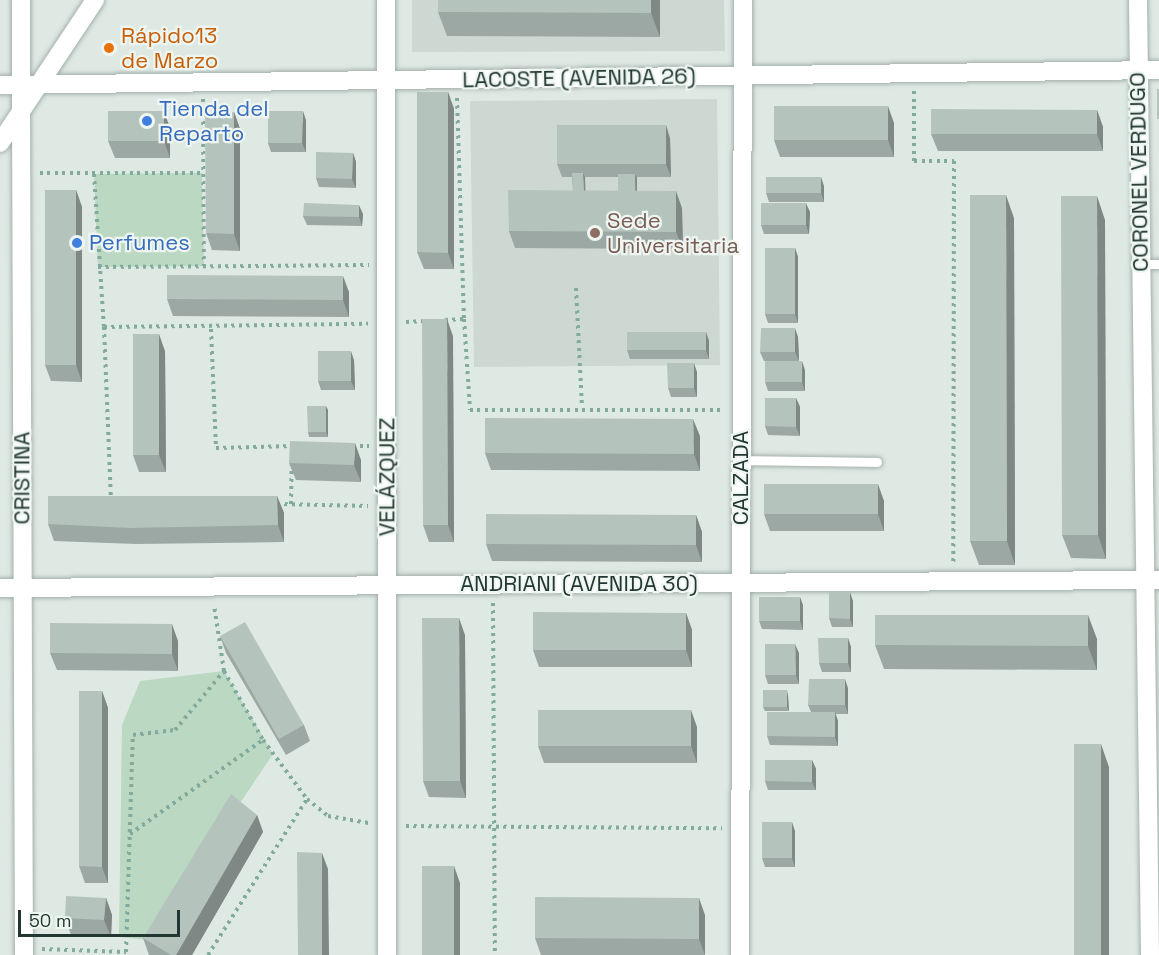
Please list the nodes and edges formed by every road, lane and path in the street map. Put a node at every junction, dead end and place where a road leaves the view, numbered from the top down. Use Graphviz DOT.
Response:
graph roads {
  1 [pos="21,0"];
  2 [pos="95,0"];
  3 [pos="386,0"];
  4 [pos="743,0"];
  5 [pos="1138,0"];
  6 [pos="1138,70"];
  7 [pos="1159,70"];
  8 [pos="914,74"];
  9 [pos="743,76"];
  10 [pos="456,80"];
  11 [pos="388,81"];
  12 [pos="203,83"];
  13 [pos="0,85"];
  14 [pos="30,86"];
  15 [pos="21,107"];
  16 [pos="0,143"];
  17 [pos="21,172"];
  18 [pos="202,173"];
  19 [pos="94,174"];
  20 [pos="388,264"];
  21 [pos="1141,264"];
  22 [pos="1159,264"];
  23 [pos="204,266"];
  24 [pos="98,267"];
  25 [pos="576,288"];
  26 [pos="464,319"];
  27 [pos="431,321"];
  28 [pos="442,321"];
  29 [pos="387,323"];
  30 [pos="104,327"];
  31 [pos="211,328"];
  32 [pos="583,408"];
  33 [pos="740,410"];
  34 [pos="387,445"];
  35 [pos="304,446"];
  36 [pos="340,446"];
  37 [pos="292,447"];
  38 [pos="741,460"];
  39 [pos="877,462"];
  40 [pos="100,501"];
  41 [pos="111,501"];
  42 [pos="120,501"];
  43 [pos="267,503"];
  44 [pos="291,504"];
  45 [pos="388,507"];
  46 [pos="1152,580"];
  47 [pos="953,581"];
  48 [pos="741,583"];
  49 [pos="493,585"];
  50 [pos="387,586"];
  51 [pos="212,587"];
  52 [pos="0,588"];
  53 [pos="23,588"];
  54 [pos="224,671"];
  55 [pos="263,740"];
  56 [pos="306,799"];
  57 [pos="1154,809"];
  58 [pos="387,826"];
  59 [pos="496,827"];
  60 [pos="738,828"];
  61 [pos="130,834"];
  62 [pos="24,952"];
  63 [pos="126,954"];
  64 [pos="208,955"];
  65 [pos="387,955"];
  66 [pos="495,955"];
  67 [pos="740,955"];
  68 [pos="1150,955"];
  1 -- 14 [label="street, CRISTINA"];
  2 -- 14 [label="street"];
  3 -- 11 [label="street, VELÁZQUEZ"];
  4 -- 9 [label="street, CALZADA"];
  5 -- 6 [label="street, CORONEL VERDUGO"];
  6 -- 7 [label="street, LACOSTE (AVENIDA 26)"];
  6 -- 8 [label="street, LACOSTE (AVENIDA 26)"];
  6 -- 21 [label="street, CORONEL VERDUGO"];
  8 -- 9 [label="street, LACOSTE (AVENIDA 26)"];
  8 -- 47 [label="path"];
  9 -- 10 [label="street, LACOSTE (AVENIDA 26)"];
  9 -- 33 [label="street, CALZADA"];
  10 -- 11 [label="street, LACOSTE (AVENIDA 26)"];
  10 -- 26 [label="path"];
  11 -- 12 [label="street, LACOSTE (AVENIDA 26)"];
  11 -- 20 [label="street, VELÁZQUEZ"];
  12 -- 14 [label="street, LACOSTE (AVENIDA 26)"];
  12 -- 18 [label="path"];
  13 -- 14 [label="street, LACOSTE (AVENIDA 26)"];
  14 -- 15 [label="street, CRISTINA"];
  15 -- 16 [label="street"];
  15 -- 17 [label="street, CRISTINA"];
  17 -- 19 [label="path"];
  17 -- 53 [label="street, CRISTINA"];
  18 -- 19 [label="path"];
  18 -- 23 [label="path"];
  19 -- 24 [label="path"];
  20 -- 23 [label="path"];
  20 -- 29 [label="street, VELÁZQUEZ"];
  21 -- 22 [label="lane"];
  21 -- 46 [label="street, CORONEL VERDUGO"];
  23 -- 24 [label="path"];
  24 -- 30 [label="path"];
  25 -- 32 [label="path"];
  26 -- 28 [label="path"];
  26 -- 32 [label="path"];
  27 -- 29 [label="path"];
  29 -- 31 [label="path"];
  29 -- 34 [label="street, VELÁZQUEZ"];
  30 -- 31 [label="path"];
  30 -- 41 [label="path"];
  31 -- 37 [label="path"];
  32 -- 33 [label="path"];
  33 -- 38 [label="street, CALZADA"];
  34 -- 36 [label="path"];
  34 -- 45 [label="street, VELÁZQUEZ"];
  35 -- 37 [label="path"];
  37 -- 44 [label="path"];
  38 -- 39 [label="lane"];
  38 -- 48 [label="street, CALZADA"];
  40 -- 41 [label="path"];
  41 -- 42 [label="path"];
  43 -- 44 [label="path"];
  44 -- 45 [label="path"];
  45 -- 50 [label="street, VELÁZQUEZ"];
  46 -- 47 [label="street, ANDRIANI (AVENIDA 30)"];
  46 -- 57 [label="street, CORONEL VERDUGO"];
  47 -- 48 [label="street, ANDRIANI (AVENIDA 30)"];
  48 -- 49 [label="street, ANDRIANI (AVENIDA 30)"];
  48 -- 60 [label="street, CALZADA"];
  49 -- 50 [label="street, ANDRIANI (AVENIDA 30)"];
  49 -- 59 [label="path"];
  50 -- 51 [label="street, ANDRIANI (AVENIDA 30)"];
  50 -- 58 [label="street, VELÁZQUEZ"];
  51 -- 53 [label="street, ANDRIANI (AVENIDA 30)"];
  51 -- 54 [label="path"];
  52 -- 53 [label="street, ANDRIANI (AVENIDA 30)"];
  53 -- 62 [label="street, CRISTINA"];
  54 -- 55 [label="path"];
  54 -- 61 [label="path"];
  55 -- 56 [label="path"];
  55 -- 61 [label="path"];
  56 -- 58 [label="path"];
  56 -- 64 [label="path"];
  57 -- 68 [label="street, CORONEL VERDUGO"];
  58 -- 59 [label="path"];
  58 -- 65 [label="street, VELÁZQUEZ"];
  59 -- 60 [label="path"];
  59 -- 66 [label="path"];
  60 -- 67 [label="street, CALZADA"];
  61 -- 63 [label="path"];
  62 -- 63 [label="path"];
}
